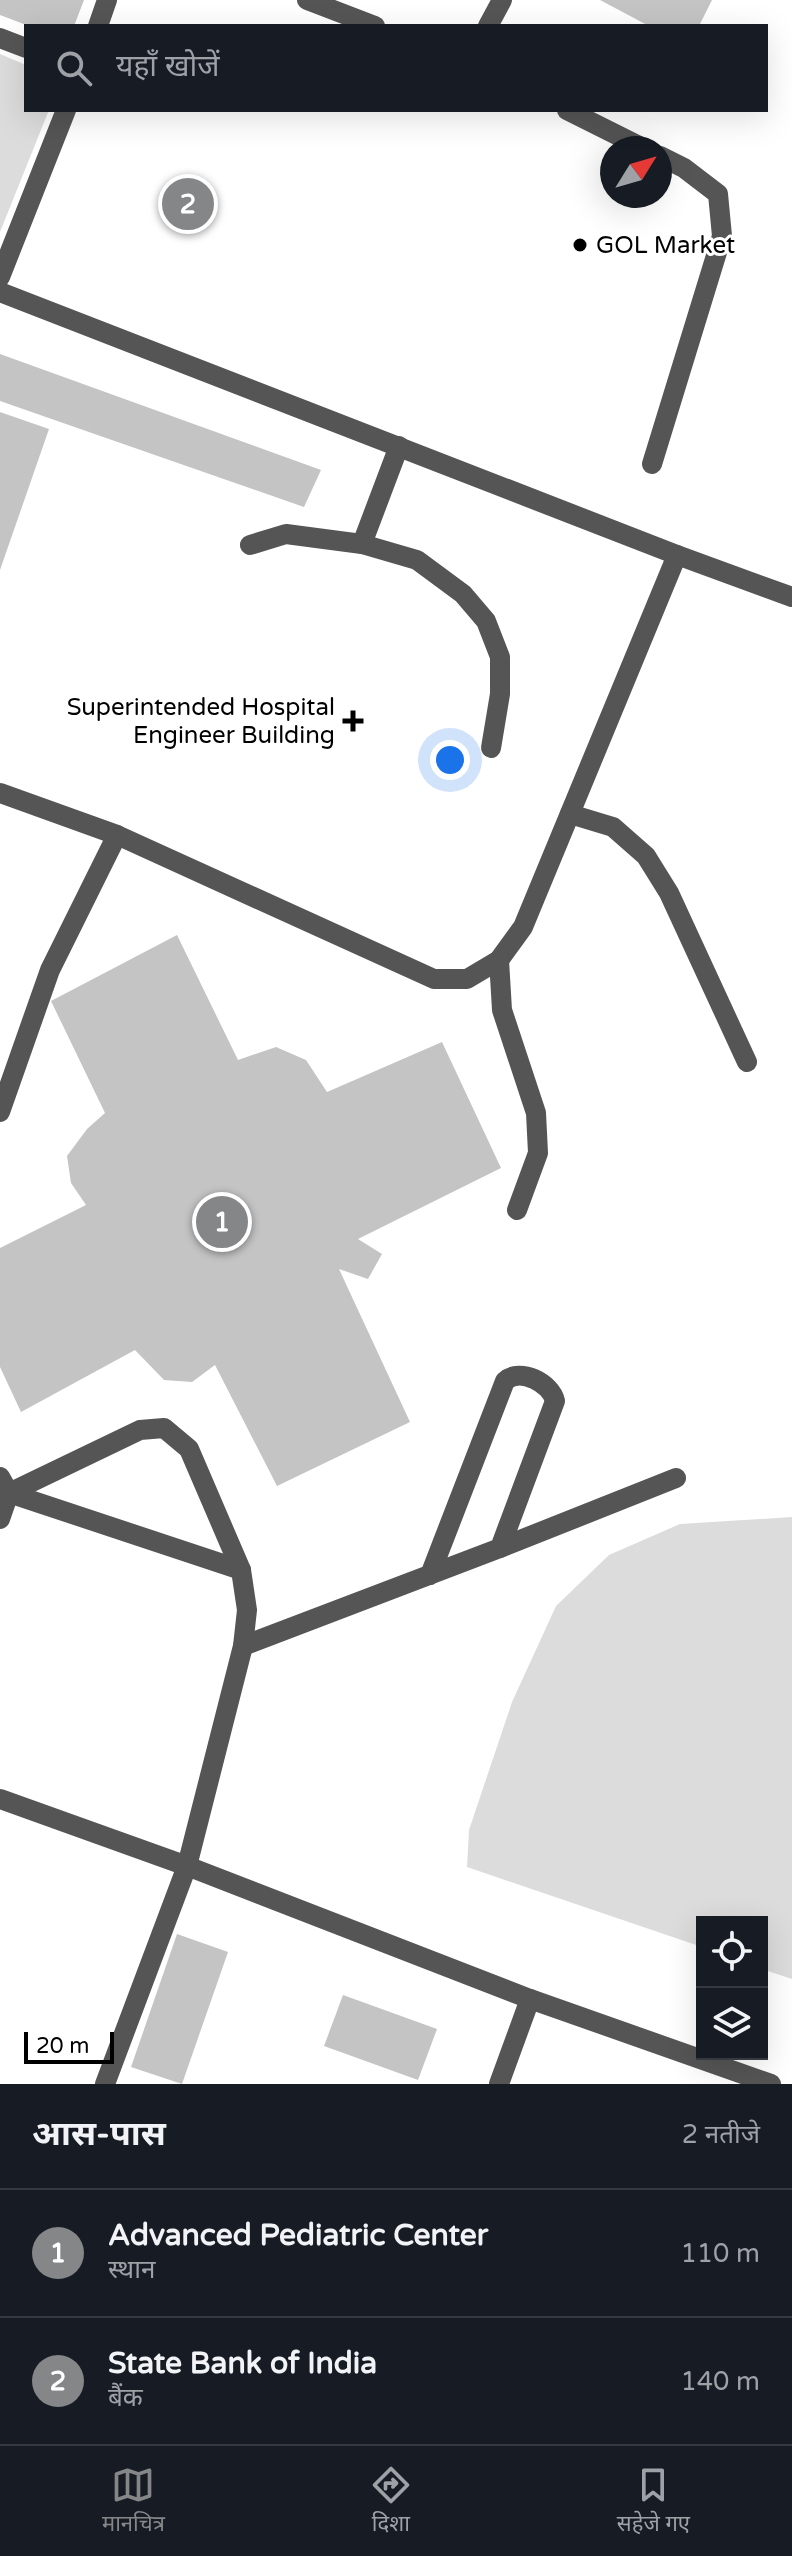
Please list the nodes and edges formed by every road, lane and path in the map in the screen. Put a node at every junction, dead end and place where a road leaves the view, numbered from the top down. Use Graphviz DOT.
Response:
graph roads {
  1 [pos="107,0"];
  2 [pos="307,0"];
  3 [pos="502,0"];
  4 [pos="99,24"];
  5 [pos="370,24"];
  6 [pos="489,24"];
  7 [pos="0,38"];
  8 [pos="24,47"];
  9 [pos="65,112"];
  10 [pos="571,112"];
  11 [pos="619,136"];
  12 [pos="672,162"];
  13 [pos="0,277"];
  14 [pos="0,292"];
  15 [pos="399,446"];
  16 [pos="652,464"];
  17 [pos="362,544"];
  18 [pos="250,545"];
  19 [pos="677,555"];
  20 [pos="792,597"];
  21 [pos="491,748"];
  22 [pos="0,793"];
  23 [pos="570,814"];
  24 [pos="117,835"];
  25 [pos="499,960"];
  26 [pos="747,1062"];
  27 [pos="0,1112"];
  28 [pos="517,1210"];
  29 [pos="676,1478"];
  30 [pos="4,1485"];
  31 [pos="0,1519"];
  32 [pos="500,1548"];
  33 [pos="241,1570"];
  34 [pos="430,1575"];
  35 [pos="243,1646"];
  36 [pos="0,1799"];
  37 [pos="187,1866"];
  38 [pos="530,1999"];
  39 [pos="105,2084"];
  40 [pos="499,2084"];
  41 [pos="771,2084"];
  1 -- 4 [label="street"];
  2 -- 5 [label="street"];
  3 -- 6 [label="street"];
  7 -- 8 [label="street"];
  9 -- 13 [label="street"];
  10 -- 11 [label="street"];
  12 -- 16 [label="street"];
  14 -- 15 [label="street"];
  15 -- 17 [label="street"];
  15 -- 19 [label="street"];
  17 -- 18 [label="street"];
  17 -- 21 [label="street"];
  19 -- 20 [label="street"];
  19 -- 23 [label="street"];
  22 -- 24 [label="street"];
  23 -- 25 [label="street"];
  23 -- 26 [label="street"];
  24 -- 25 [label="street"];
  24 -- 27 [label="street"];
  25 -- 28 [label="street"];
  29 -- 32 [label="street"];
  30 -- 31 [label="street"];
  30 -- 33 [label="street"];
  30 -- 33 [label="street"];
  32 -- 34 [label="street"];
  32 -- 34 [label="street"];
  33 -- 35 [label="street"];
  34 -- 35 [label="street"];
  35 -- 37 [label="street"];
  36 -- 37 [label="street"];
  37 -- 38 [label="street"];
  37 -- 39 [label="street"];
  38 -- 40 [label="street"];
  38 -- 41 [label="street"];
}
